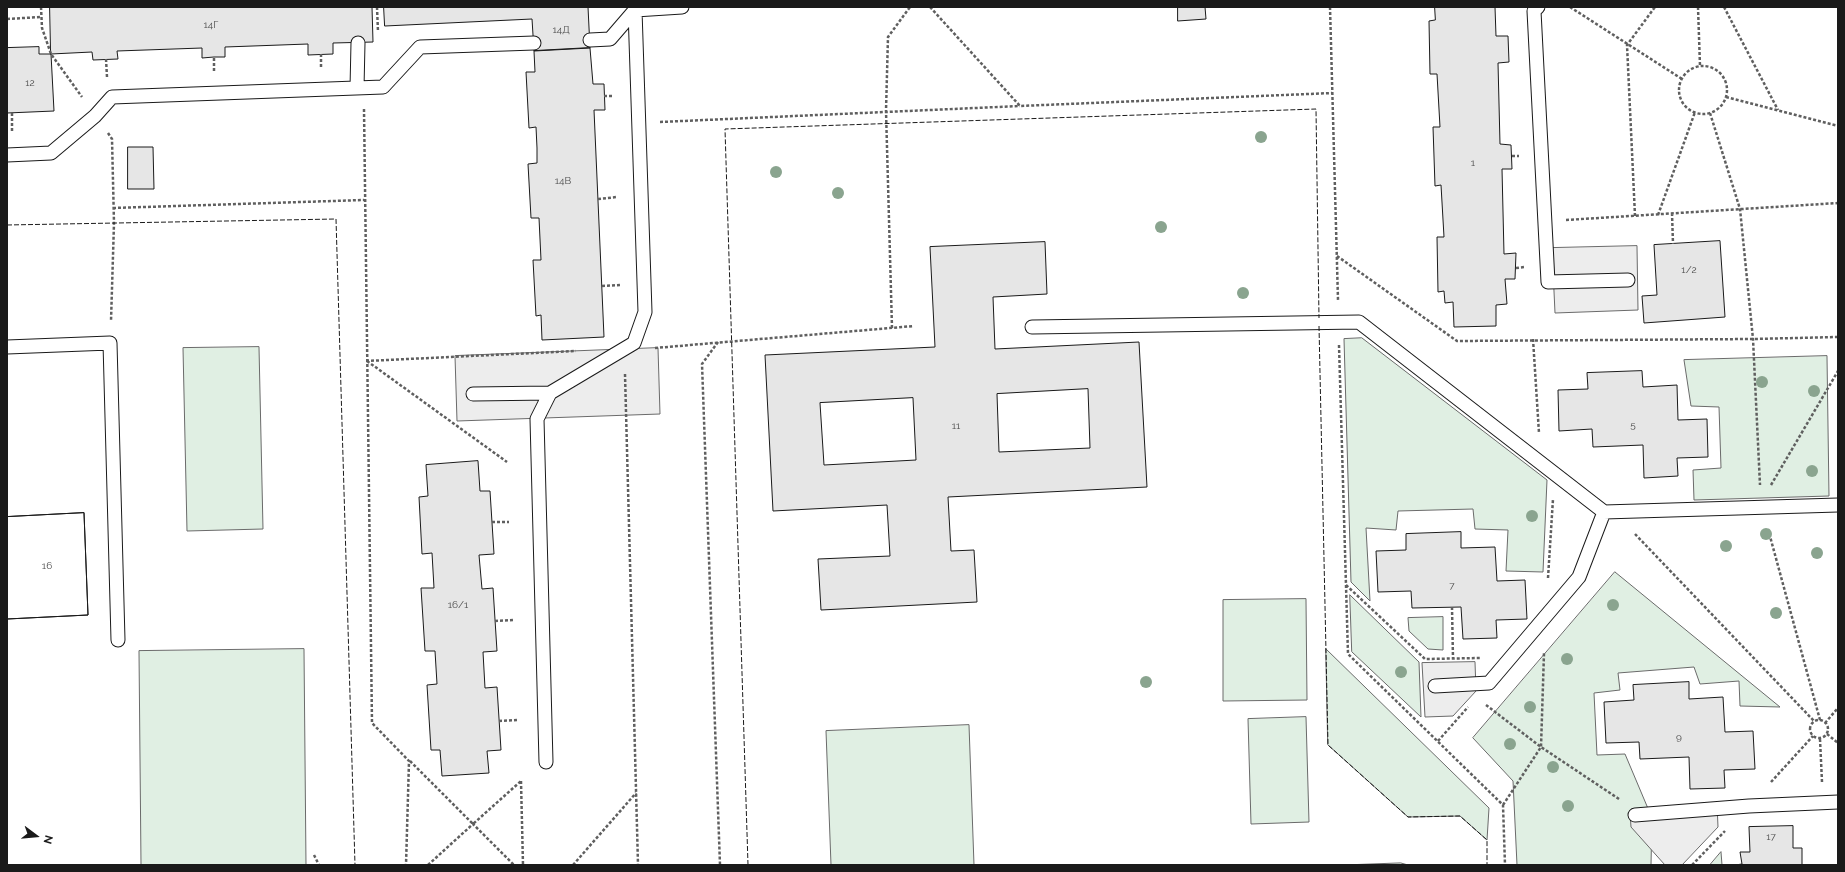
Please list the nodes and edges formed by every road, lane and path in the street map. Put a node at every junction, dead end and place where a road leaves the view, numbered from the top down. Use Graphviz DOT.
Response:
graph roads {
  1 [pos="41,7"];
  2 [pos="682,7"];
  3 [pos="910,7"];
  4 [pos="930,7"];
  5 [pos="1330,7"];
  6 [pos="1538,7"];
  7 [pos="1570,7"];
  8 [pos="1655,7"];
  9 [pos="1698,7"];
  10 [pos="1724,7"];
  11 [pos="635,10"];
  12 [pos="41,16"];
  13 [pos="7,19"];
  14 [pos="590,40"];
  15 [pos="358,42"];
  16 [pos="534,43"];
  17 [pos="1627,45"];
  18 [pos="106,59"];
  19 [pos="1700,66"];
  20 [pos="1682,79"];
  21 [pos="107,80"];
  22 [pos="357,88"];
  23 [pos="1332,93"];
  24 [pos="604,96"];
  25 [pos="612,96"];
  26 [pos="1726,97"];
  27 [pos="1020,106"];
  28 [pos="1778,110"];
  29 [pos="886,111"];
  30 [pos="1695,112"];
  31 [pos="12,113"];
  32 [pos="1710,113"];
  33 [pos="364,115"];
  34 [pos="95,116"];
  35 [pos="639,124"];
  36 [pos="1838,126"];
  37 [pos="12,134"];
  38 [pos="7,155"];
  39 [pos="617,197"];
  40 [pos="598,199"];
  41 [pos="364,200"];
  42 [pos="1838,203"];
  43 [pos="113,208"];
  44 [pos="1740,209"];
  45 [pos="1672,213"];
  46 [pos="1658,214"];
  47 [pos="1635,216"];
  48 [pos="1545,222"];
  49 [pos="1673,244"];
  50 [pos="1337,256"];
  51 [pos="1628,280"];
  52 [pos="622,285"];
  53 [pos="602,286"];
  54 [pos="1338,323"];
  55 [pos="914,326"];
  56 [pos="1032,327"];
  57 [pos="892,328"];
  58 [pos="1838,337"];
  59 [pos="1533,339"];
  60 [pos="1753,339"];
  61 [pos="718,342"];
  62 [pos="110,343"];
  63 [pos="7,347"];
  64 [pos="624,350"];
  65 [pos="578,351"];
  66 [pos="366,361"];
  67 [pos="1838,371"];
  68 [pos="550,393"];
  69 [pos="472,394"];
  70 [pos="1539,440"];
  71 [pos="507,462"];
  72 [pos="1761,505"];
  73 [pos="1838,505"];
  74 [pos="1608,511"];
  75 [pos="492,522"];
  76 [pos="510,522"];
  77 [pos="1346,584"];
  78 [pos="1452,607"];
  79 [pos="514,620"];
  80 [pos="495,621"];
  81 [pos="118,640"];
  82 [pos="1484,658"];
  83 [pos="1454,659"];
  84 [pos="1435,686"];
  85 [pos="1482,702"];
  86 [pos="1471,703"];
  87 [pos="1838,708"];
  88 [pos="518,720"];
  89 [pos="1820,720"];
  90 [pos="499,721"];
  91 [pos="1814,721"];
  92 [pos="1825,722"];
  93 [pos="1827,734"];
  94 [pos="1813,736"];
  95 [pos="1820,739"];
  96 [pos="1438,741"];
  97 [pos="1838,743"];
  98 [pos="409,761"];
  99 [pos="546,762"];
  100 [pos="636,793"];
  101 [pos="1622,801"];
  102 [pos="1838,802"];
  103 [pos="1824,803"];
  104 [pos="1749,806"];
  105 [pos="1635,815"];
  106 [pos="473,824"];
  107 [pos="314,855"];
  108 [pos="319,865"];
  109 [pos="406,865"];
  110 [pos="428,865"];
  111 [pos="514,865"];
  112 [pos="523,865"];
  113 [pos="573,865"];
  114 [pos="638,865"];
  115 [pos="720,865"];
  116 [pos="1505,865"];
  117 [pos="1692,865"];
  1 -- 12 [label="path"];
  2 -- 11 [label="lane"];
  3 -- 29 [label="path"];
  4 -- 27 [label="path"];
  5 -- 23 [label="path"];
  6 -- 48 [label="lane"];
  7 -- 17 [label="path"];
  8 -- 17 [label="path"];
  9 -- 19 [label="path"];
  10 -- 28 [label="path"];
  11 -- 14 [label="lane"];
  11 -- 35 [label="lane"];
  12 -- 13 [label="path"];
  12 -- 34 [label="path"];
  15 -- 22 [label="lane"];
  16 -- 22 [label="lane"];
  17 -- 20 [label="path"];
  17 -- 47 [label="path"];
  18 -- 21 [label="path"];
  19 -- 20 [label="path"];
  19 -- 26 [label="path"];
  20 -- 30 [label="path"];
  22 -- 34 [label="lane"];
  23 -- 27 [label="path"];
  23 -- 50 [label="path"];
  24 -- 25 [label="path"];
  26 -- 28 [label="path"];
  26 -- 32 [label="path"];
  27 -- 29 [label="path"];
  28 -- 36 [label="path"];
  29 -- 35 [label="path"];
  29 -- 57 [label="path"];
  30 -- 32 [label="path"];
  30 -- 46 [label="path"];
  31 -- 37 [label="path"];
  32 -- 44 [label="path"];
  33 -- 41 [label="path"];
  34 -- 38 [label="lane"];
  34 -- 43 [label="path"];
  35 -- 64 [label="lane"];
  39 -- 40 [label="path"];
  41 -- 43 [label="path"];
  41 -- 66 [label="path"];
  42 -- 44 [label="path"];
  43 -- 62 [label="path"];
  44 -- 45 [label="path"];
  44 -- 60 [label="path"];
  45 -- 46 [label="path"];
  45 -- 49 [label="path"];
  46 -- 47 [label="path"];
  47 -- 48 [label="path"];
  48 -- 51 [label="lane"];
  50 -- 54 [label="path"];
  50 -- 59 [label="path"];
  52 -- 53 [label="path"];
  54 -- 56 [label="lane"];
  54 -- 74 [label="lane"];
  54 -- 77 [label="path"];
  55 -- 57 [label="path"];
  57 -- 61 [label="path"];
  58 -- 60 [label="path"];
  59 -- 60 [label="path"];
  59 -- 70 [label="path"];
  60 -- 72 [label="path"];
  61 -- 64 [label="path"];
  61 -- 115 [label="path"];
  62 -- 63 [label="lane"];
  62 -- 81 [label="lane"];
  64 -- 68 [label="lane"];
  64 -- 100 [label="path"];
  65 -- 66 [label="path"];
  66 -- 71 [label="path"];
  66 -- 98 [label="path"];
  67 -- 72 [label="path"];
  68 -- 69 [label="lane"];
  68 -- 99 [label="lane"];
  72 -- 73 [label="lane"];
  72 -- 74 [label="lane"];
  72 -- 89 [label="path"];
  74 -- 84 [label="lane"];
  74 -- 91 [label="path"];
  75 -- 76 [label="path"];
  77 -- 83 [label="path"];
  77 -- 96 [label="path"];
  78 -- 83 [label="path"];
  79 -- 80 [label="path"];
  82 -- 83 [label="path"];
  85 -- 101 [label="path"];
  86 -- 96 [label="path"];
  87 -- 92 [label="path"];
  88 -- 90 [label="path"];
  89 -- 91 [label="path"];
  89 -- 92 [label="path"];
  91 -- 94 [label="path"];
  92 -- 93 [label="path"];
  93 -- 95 [label="path"];
  93 -- 97 [label="path"];
  94 -- 95 [label="path"];
  94 -- 104 [label="path"];
  95 -- 103 [label="path"];
  96 -- 116 [label="path"];
  98 -- 106 [label="path"];
  98 -- 109 [label="path"];
  100 -- 113 [label="path"];
  100 -- 114 [label="path"];
  102 -- 103 [label="lane"];
  103 -- 104 [label="lane"];
  104 -- 105 [label="lane"];
  104 -- 117 [label="path"];
  106 -- 110 [label="path"];
  106 -- 111 [label="path"];
  106 -- 112 [label="path"];
  107 -- 108 [label="path"];
}
